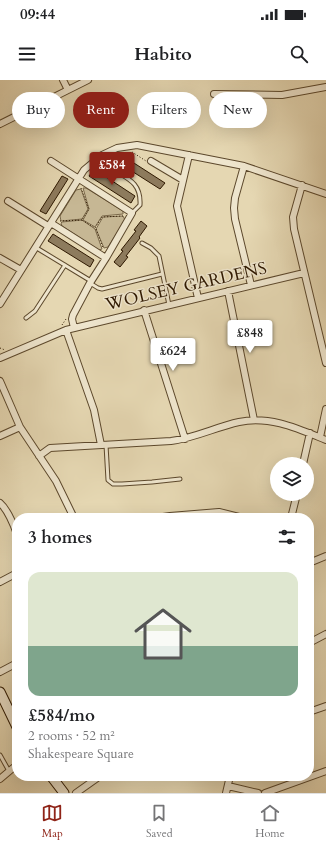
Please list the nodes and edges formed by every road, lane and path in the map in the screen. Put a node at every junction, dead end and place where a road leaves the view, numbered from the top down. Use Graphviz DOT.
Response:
graph roads {
  1 [pos="63,80"];
  2 [pos="88,80"];
  3 [pos="326,87"];
  4 [pos="68,90"];
  5 [pos="267,95"];
  6 [pos="0,124"];
  7 [pos="188,155"];
  8 [pos="100,156"];
  9 [pos="51,160"];
  10 [pos="151,161"];
  11 [pos="244,166"];
  12 [pos="78,179"];
  13 [pos="183,180"];
  14 [pos="302,185"];
  15 [pos="86,187"];
  16 [pos="326,194"];
  17 [pos="8,202"];
  18 [pos="132,213"];
  19 [pos="59,216"];
  20 [pos="124,216"];
  21 [pos="82,220"];
  22 [pos="50,225"];
  23 [pos="95,228"];
  24 [pos="142,243"];
  25 [pos="36,247"];
  26 [pos="104,249"];
  27 [pos="0,258"];
  28 [pos="106,258"];
  29 [pos="65,265"];
  30 [pos="21,270"];
  31 [pos="304,273"];
  32 [pos="162,274"];
  33 [pos="90,282"];
  34 [pos="251,285"];
  35 [pos="228,291"];
  36 [pos="198,298"];
  37 [pos="0,304"];
  38 [pos="169,305"];
  39 [pos="144,310"];
  40 [pos="73,315"];
  41 [pos="26,318"];
  42 [pos="74,328"];
  43 [pos="64,330"];
  44 [pos="0,358"];
  45 [pos="326,363"];
  46 [pos="0,381"];
  47 [pos="326,409"];
  48 [pos="254,420"];
  49 [pos="20,427"];
  50 [pos="310,434"];
  51 [pos="0,436"];
  52 [pos="185,439"];
  53 [pos="323,439"];
  54 [pos="104,445"];
  55 [pos="38,456"];
  56 [pos="305,457"];
  57 [pos="180,479"];
  58 [pos="295,501"];
  59 [pos="0,503"];
  60 [pos="72,513"];
  61 [pos="292,513"];
  62 [pos="12,524"];
  63 [pos="326,556"];
  64 [pos="314,561"];
  65 [pos="12,576"];
  66 [pos="0,582"];
  67 [pos="326,634"];
  68 [pos="314,640"];
  69 [pos="12,666"];
  70 [pos="0,672"];
  71 [pos="0,692"];
  72 [pos="326,706"];
  73 [pos="314,710"];
  74 [pos="12,717"];
  75 [pos="0,755"];
  76 [pos="11,769"];
  77 [pos="326,771"];
  78 [pos="314,775"];
  79 [pos="0,779"];
  80 [pos="55,781"];
  81 [pos="93,781"];
  82 [pos="229,781"];
  83 [pos="298,781"];
  84 [pos="228,786"];
  85 [pos="64,793"];
  86 [pos="76,793"];
  87 [pos="226,793"];
  88 [pos="258,793"];
  89 [pos="265,793"];
  1 -- 4 [label="street"];
  2 -- 4 [label="street"];
  3 -- 5 [label="street"];
  4 -- 6 [label="street"];
  7 -- 8 [label="street"];
  7 -- 11 [label="street"];
  7 -- 13 [label="street"];
  8 -- 12 [label="street"];
  8 -- 18 [label="lane"];
  9 -- 12 [label="street"];
  10 -- 13 [label="street"];
  11 -- 14 [label="street"];
  11 -- 34 [label="street"];
  12 -- 18 [label="street"];
  12 -- 22 [label="street"];
  13 -- 36 [label="street"];
  14 -- 16 [label="street"];
  14 -- 31 [label="street"];
  15 -- 21 [label="path"];
  17 -- 22 [label="street"];
  18 -- 28 [label="street, WOLSEY GARDENS"];
  19 -- 21 [label="path"];
  20 -- 23 [label="path"];
  21 -- 23 [label="path"];
  22 -- 25 [label="street"];
  22 -- 28 [label="street"];
  23 -- 26 [label="path"];
  24 -- 32 [label="lane"];
  25 -- 29 [label="lane"];
  25 -- 30 [label="street"];
  27 -- 30 [label="street"];
  28 -- 33 [label="street, WOLSEY GARDENS"];
  29 -- 33 [label="lane"];
  29 -- 41 [label="lane"];
  30 -- 37 [label="street"];
  31 -- 34 [label="street, WOLSEY GARDENS"];
  31 -- 45 [label="street"];
  32 -- 33 [label="lane"];
  32 -- 38 [label="lane"];
  33 -- 40 [label="street, WOLSEY GARDENS"];
  34 -- 35 [label="street, WOLSEY GARDENS"];
  35 -- 36 [label="street, WOLSEY GARDENS"];
  35 -- 48 [label="street"];
  36 -- 38 [label="street, WOLSEY GARDENS"];
  38 -- 39 [label="street, WOLSEY GARDENS"];
  39 -- 42 [label="street, WOLSEY GARDENS"];
  39 -- 52 [label="street"];
  40 -- 42 [label="street"];
  40 -- 43 [label="path"];
  42 -- 43 [label="street, WOLSEY GARDENS"];
  43 -- 44 [label="street, WOLSEY GARDENS"];
  43 -- 54 [label="street"];
  46 -- 49 [label="street"];
  47 -- 53 [label="street"];
  48 -- 50 [label="street"];
  48 -- 52 [label="street"];
  49 -- 51 [label="street"];
  49 -- 55 [label="street"];
  50 -- 53 [label="street"];
  50 -- 56 [label="street"];
  52 -- 54 [label="street"];
  54 -- 55 [label="street"];
  54 -- 57 [label="lane"];
  55 -- 60 [label="street"];
  58 -- 61 [label="street"];
  59 -- 62 [label="street"];
  63 -- 64 [label="street"];
  65 -- 66 [label="street"];
  67 -- 68 [label="street"];
  69 -- 70 [label="street"];
  71 -- 74 [label="street"];
  72 -- 73 [label="street"];
  75 -- 76 [label="lane"];
  76 -- 79 [label="street"];
  77 -- 78 [label="street"];
  80 -- 85 [label="street"];
  81 -- 86 [label="street"];
  82 -- 84 [label="street"];
  83 -- 89 [label="street"];
  84 -- 87 [label="street"];
  84 -- 88 [label="street"];
}
